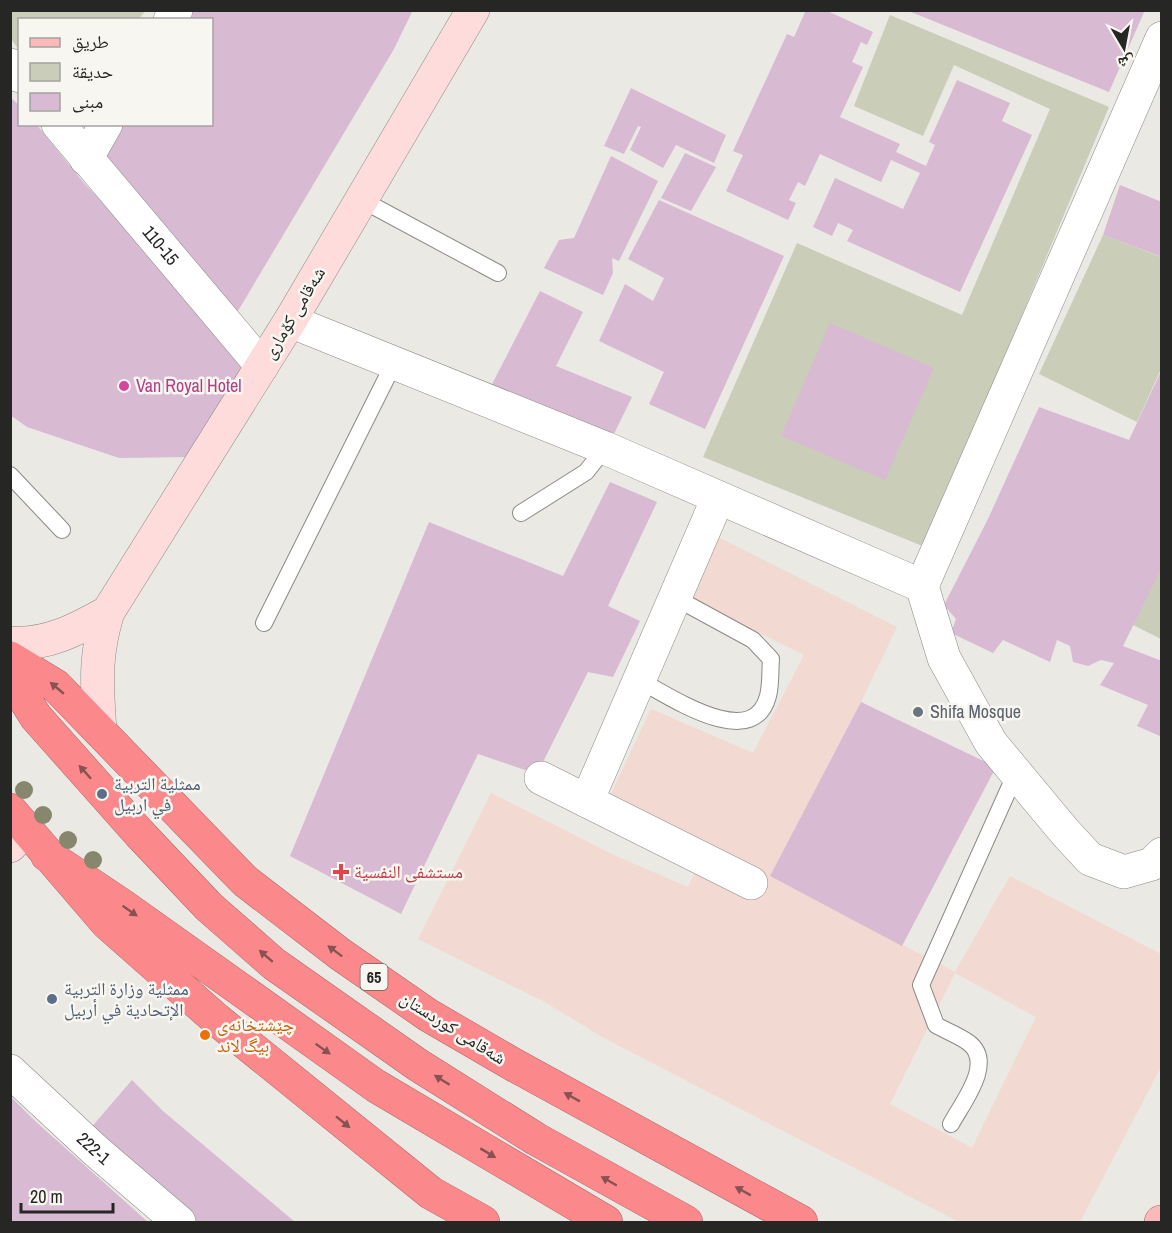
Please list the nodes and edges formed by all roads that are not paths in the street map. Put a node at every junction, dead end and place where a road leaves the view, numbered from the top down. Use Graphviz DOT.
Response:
graph roads {
  1 [pos="474,10"];
  2 [pos="1161,38"];
  3 [pos="60,126"];
  4 [pos="105,126"];
  5 [pos="86,159"];
  6 [pos="362,200"];
  7 [pos="498,273"];
  8 [pos="290,321"];
  9 [pos="393,363"];
  10 [pos="262,366"];
  11 [pos="604,448"];
  12 [pos="10,475"];
  13 [pos="718,498"];
  14 [pos="521,513"];
  15 [pos="62,530"];
  16 [pos="922,586"];
  17 [pos="674,597"];
  18 [pos="108,612"];
  19 [pos="264,623"];
  20 [pos="10,643"];
  21 [pos="10,658"];
  22 [pos="10,676"];
  23 [pos="637,680"];
  24 [pos="100,731"];
  25 [pos="1016,773"];
  26 [pos="541,778"];
  27 [pos="587,801"];
  28 [pos="16,828"];
  29 [pos="1161,854"];
  30 [pos="47,855"];
  31 [pos="751,883"];
  32 [pos="10,1071"];
  33 [pos="951,1124"];
  34 [pos="673,1216"];
  35 [pos="798,1221"];
  36 [pos="178,1222"];
  37 [pos="483,1222"];
  38 [pos="606,1222"];
  1 -- 6 [label="street, شەقامی کۆماری"];
  2 -- 16 [label="street"];
  3 -- 5 [label="street, 110-15"];
  4 -- 5 [label="street"];
  5 -- 10 [label="street, 110-15"];
  6 -- 7 [label="lane"];
  6 -- 8 [label="street, شەقامی کۆماری"];
  8 -- 9 [label="street"];
  8 -- 10 [label="street, شەقامی کۆماری"];
  9 -- 11 [label="street"];
  9 -- 19 [label="lane"];
  10 -- 18 [label="street, شەقامی کۆماری"];
  11 -- 13 [label="street"];
  11 -- 14 [label="lane"];
  12 -- 15 [label="lane"];
  13 -- 16 [label="street"];
  13 -- 17 [label="street"];
  16 -- 25 [label="street"];
  17 -- 23 [label="street"];
  17 -- 23 [label="lane"];
  18 -- 20 [label="street"];
  18 -- 24 [label="street, شەقامی کۆماری"];
  24 -- 21 [label="highway, شەقامی کوردستان / 65, one-way"];
  34 -- 22 [label="highway, one-way"];
  23 -- 27 [label="street"];
  35 -- 24 [label="highway, شەقامی کوردستان / 65, one-way"];
  25 -- 29 [label="street"];
  25 -- 33 [label="lane"];
  26 -- 27 [label="street"];
  27 -- 31 [label="street"];
  28 -- 30 [label="highway"];
  30 -- 37 [label="highway, one-way"];
  30 -- 38 [label="highway, one-way"];
  32 -- 36 [label="street, 222-1"];
}
